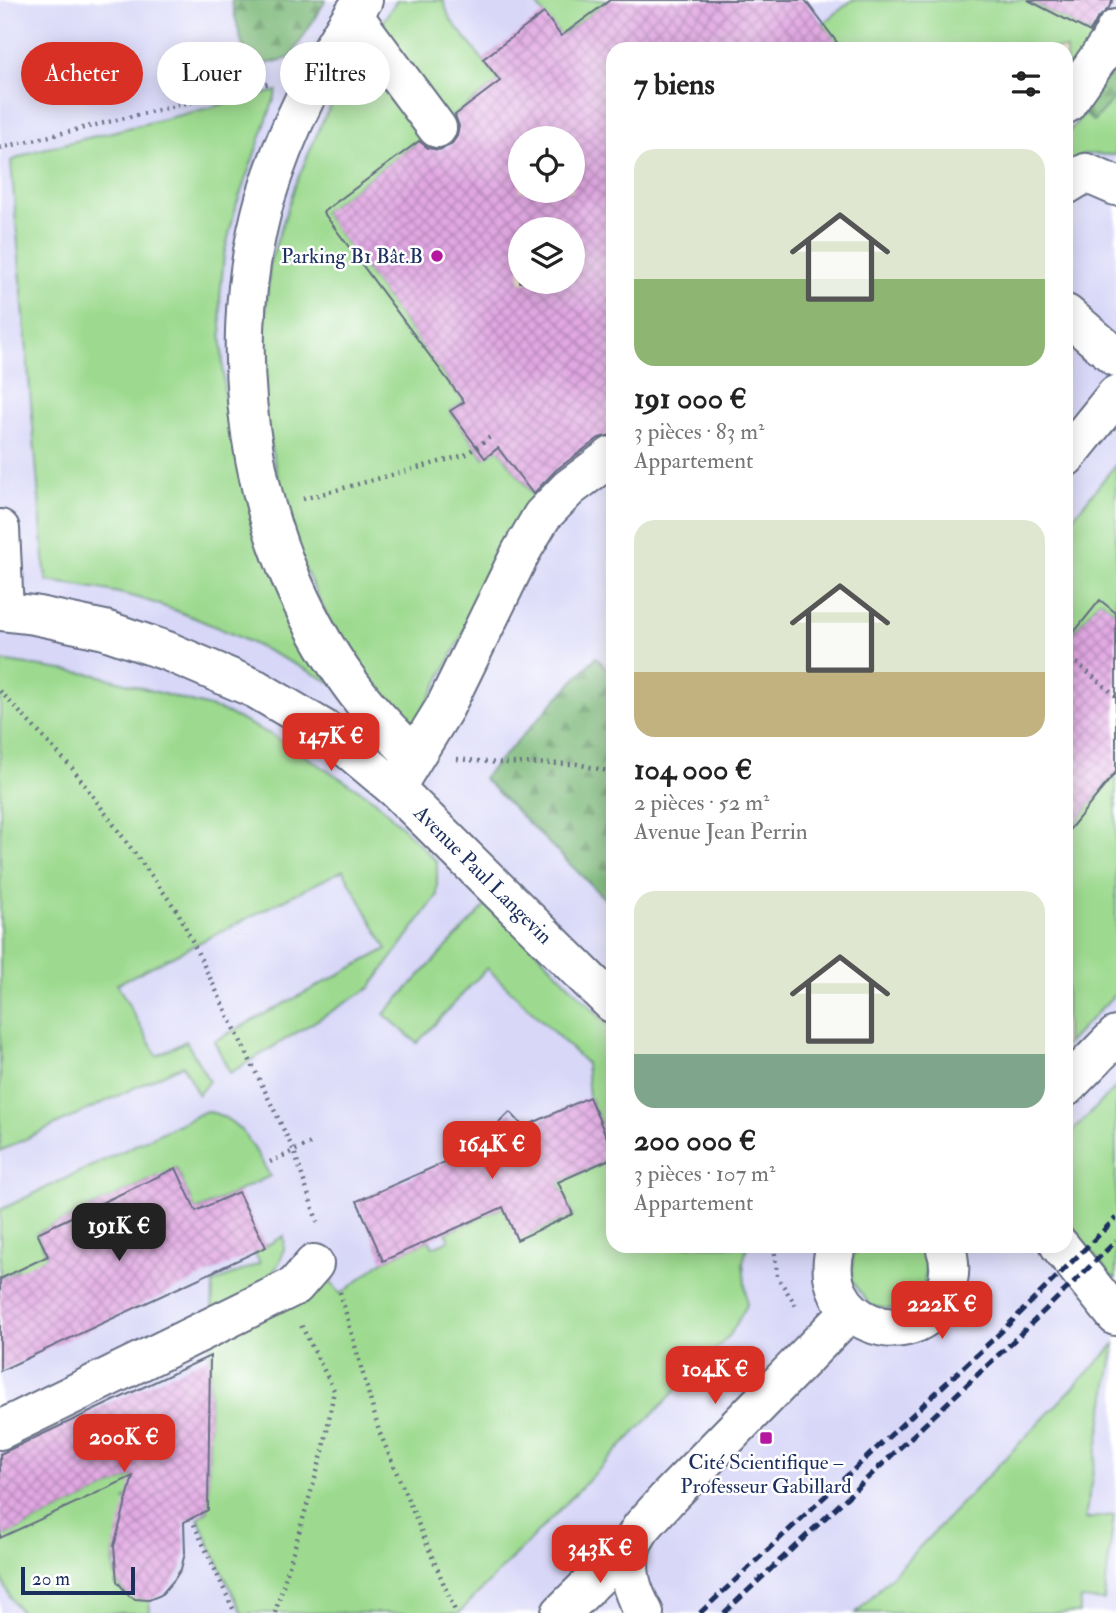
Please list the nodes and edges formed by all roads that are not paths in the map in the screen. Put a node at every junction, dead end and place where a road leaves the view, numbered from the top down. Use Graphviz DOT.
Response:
graph roads {
  1 [pos="362,18"];
  2 [pos="1116,29"];
  3 [pos="1073,94"];
  4 [pos="438,128"];
  5 [pos="1073,180"];
  6 [pos="1116,187"];
  7 [pos="1073,320"];
  8 [pos="1116,357"];
  9 [pos="1116,395"];
  10 [pos="1073,448"];
  11 [pos="606,460"];
  12 [pos="0,529"];
  13 [pos="2,611"];
  14 [pos="405,772"];
  15 [pos="606,996"];
  16 [pos="1116,1037"];
  17 [pos="1073,1080"];
  18 [pos="834,1253"];
  19 [pos="947,1253"];
  20 [pos="1066,1253"];
  21 [pos="324,1258"];
  22 [pos="850,1311"];
  23 [pos="1116,1316"];
  24 [pos="0,1430"];
  25 [pos="632,1544"];
  26 [pos="561,1613"];
  27 [pos="644,1613"];
  1 -- 4 [label="street"];
  1 -- 14 [label="street"];
  2 -- 3 [label="street"];
  5 -- 6 [label="street"];
  7 -- 8 [label="street"];
  9 -- 10 [label="street"];
  11 -- 14 [label="street"];
  12 -- 13 [label="street, Avenue Paul Langevin"];
  13 -- 14 [label="street, Avenue Paul Langevin"];
  14 -- 15 [label="street, Avenue Paul Langevin"];
  16 -- 17 [label="street"];
  18 -- 22 [label="street"];
  19 -- 22 [label="street"];
  20 -- 23 [label="street"];
  21 -- 24 [label="street"];
  22 -- 25 [label="street"];
  25 -- 26 [label="street"];
  25 -- 27 [label="street"];
}
